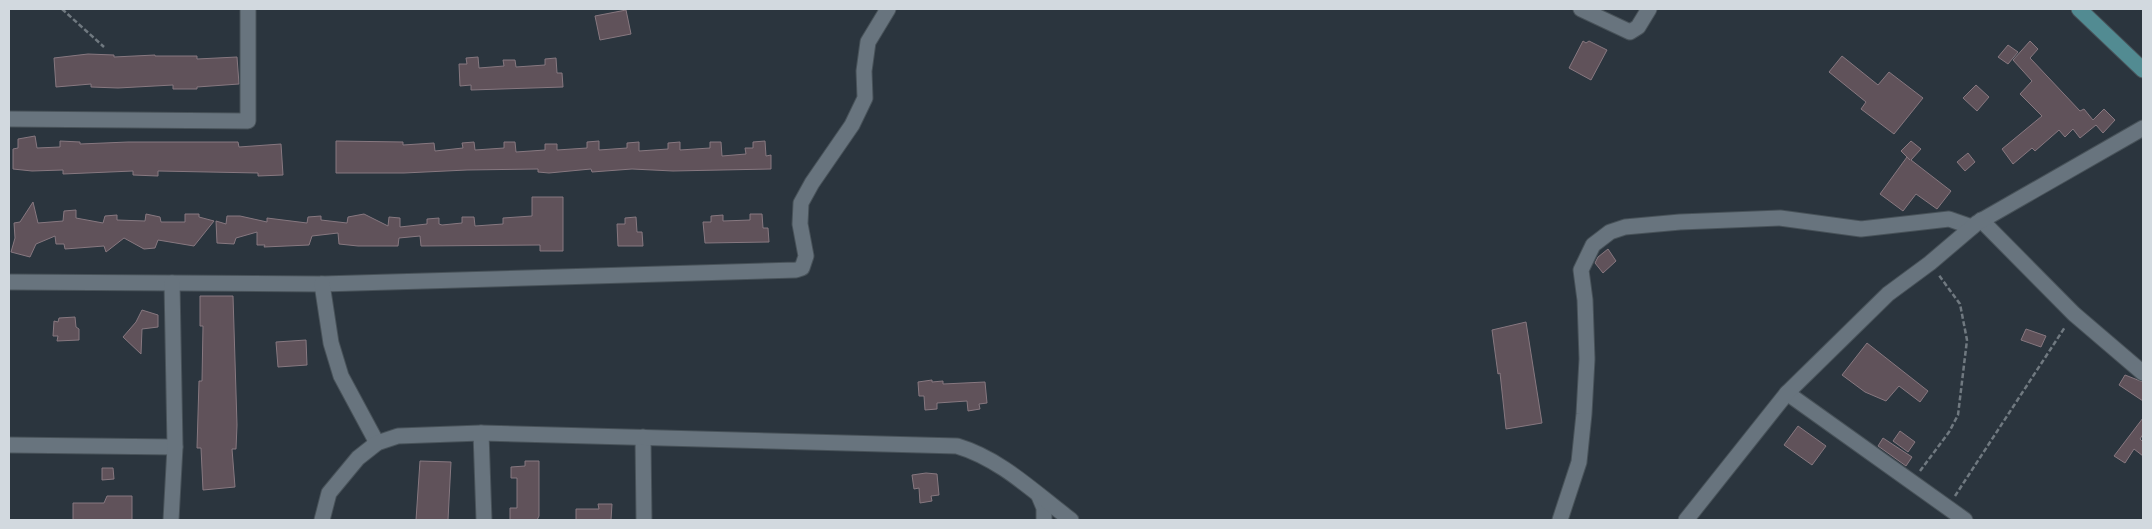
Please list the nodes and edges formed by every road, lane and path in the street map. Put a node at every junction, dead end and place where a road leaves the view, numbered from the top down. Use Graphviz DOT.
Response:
graph roads {
  1 [pos="62,9"];
  2 [pos="248,9"];
  3 [pos="888,9"];
  4 [pos="1581,9"];
  5 [pos="1649,9"];
  6 [pos="2079,9"];
  7 [pos="104,47"];
  8 [pos="2143,70"];
  9 [pos="9,120"];
  10 [pos="2143,128"];
  11 [pos="1976,224"];
  12 [pos="1930,263"];
  13 [pos="9,282"];
  14 [pos="172,283"];
  15 [pos="322,284"];
  16 [pos="2074,314"];
  17 [pos="2143,373"];
  18 [pos="1787,393"];
  19 [pos="481,432"];
  20 [pos="643,437"];
  21 [pos="376,443"];
  22 [pos="9,445"];
  23 [pos="175,446"];
  24 [pos="1912,482"];
  25 [pos="1039,496"];
  26 [pos="1947,508"];
  27 [pos="171,520"];
  28 [pos="322,520"];
  29 [pos="484,520"];
  30 [pos="644,520"];
  31 [pos="1044,520"];
  32 [pos="1071,520"];
  33 [pos="1560,520"];
  34 [pos="1686,520"];
  35 [pos="1964,520"];
  1 -- 7 [label="path"];
  2 -- 9 [label="street"];
  3 -- 15 [label="street"];
  4 -- 5 [label="street"];
  6 -- 8 [label="main road"];
  10 -- 11 [label="street"];
  11 -- 12 [label="street"];
  11 -- 16 [label="street"];
  11 -- 33 [label="street"];
  12 -- 18 [label="street"];
  12 -- 24 [label="path"];
  13 -- 14 [label="street"];
  14 -- 15 [label="street"];
  14 -- 23 [label="street"];
  15 -- 21 [label="street"];
  16 -- 17 [label="street"];
  16 -- 26 [label="path"];
  18 -- 24 [label="street"];
  18 -- 34 [label="street"];
  19 -- 20 [label="street"];
  19 -- 21 [label="street"];
  19 -- 29 [label="street"];
  20 -- 25 [label="street"];
  20 -- 30 [label="street"];
  21 -- 28 [label="street"];
  22 -- 23 [label="street"];
  23 -- 27 [label="street"];
  24 -- 26 [label="street"];
  25 -- 31 [label="street"];
  25 -- 32 [label="street"];
  26 -- 35 [label="street"];
}
